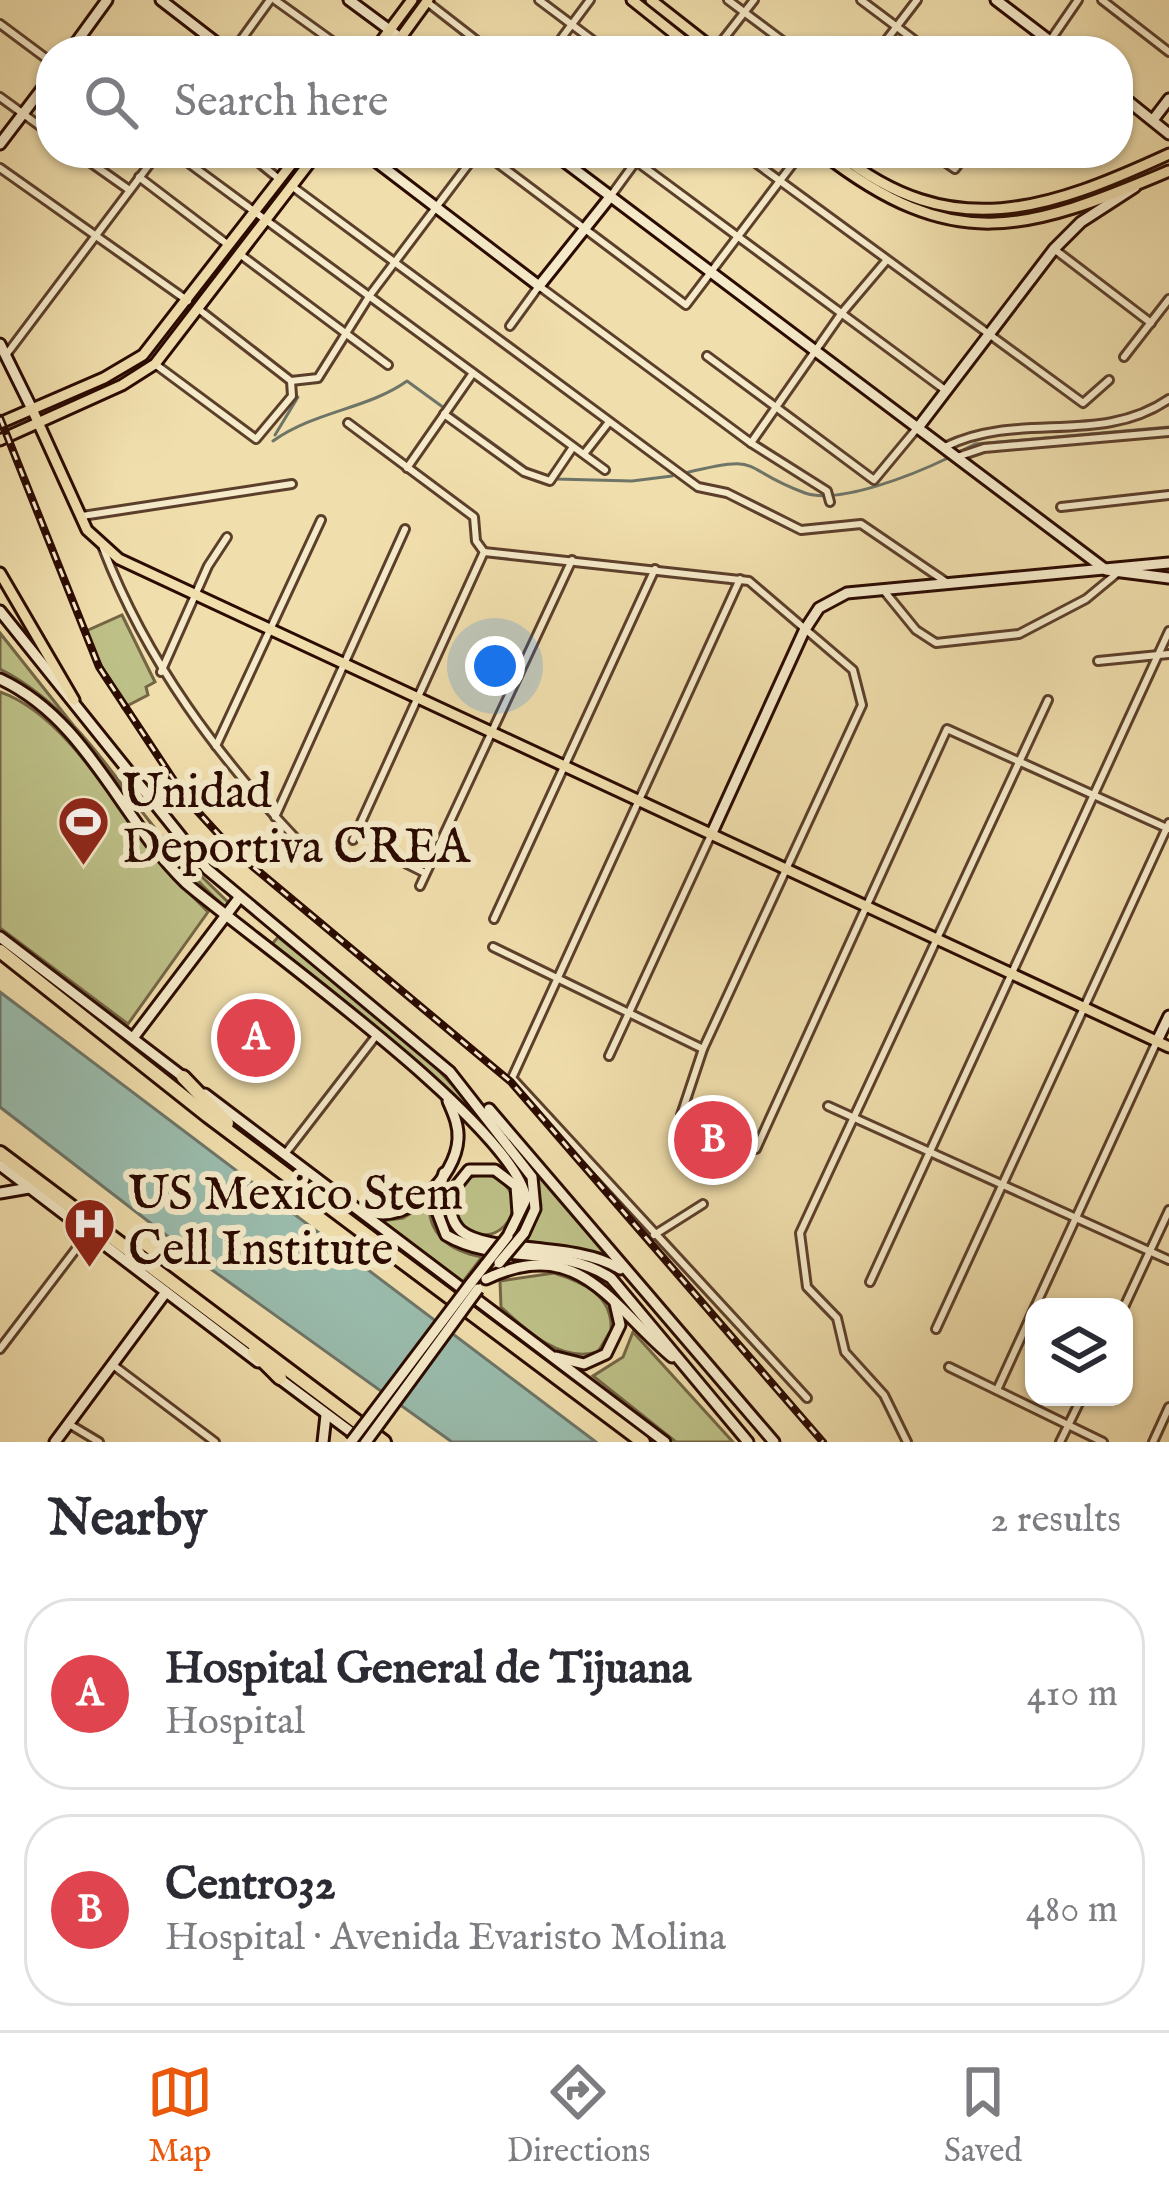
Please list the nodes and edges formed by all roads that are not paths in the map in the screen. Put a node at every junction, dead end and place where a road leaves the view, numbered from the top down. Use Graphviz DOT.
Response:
graph roads {
  1 [pos="107,0"];
  2 [pos="160,0"];
  3 [pos="258,0"];
  4 [pos="349,0"];
  5 [pos="412,0"];
  6 [pos="539,0"];
  7 [pos="590,0"];
  8 [pos="632,0"];
  9 [pos="651,0"];
  10 [pos="728,0"];
  11 [pos="754,0"];
  12 [pos="861,0"];
  13 [pos="917,0"];
  14 [pos="996,0"];
  15 [pos="1078,0"];
  16 [pos="1102,0"];
  17 [pos="428,1"];
  18 [pos="271,2"];
  19 [pos="744,13"];
  20 [pos="0,24"];
  21 [pos="571,25"];
  22 [pos="897,27"];
  23 [pos="389,30"];
  24 [pos="81,36"];
  25 [pos="209,36"];
  26 [pos="243,36"];
  27 [pos="323,36"];
  28 [pos="385,36"];
  29 [pos="397,36"];
  30 [pos="402,36"];
  31 [pos="471,36"];
  32 [pos="563,36"];
  33 [pos="586,36"];
  34 [pos="677,36"];
  35 [pos="697,36"];
  36 [pos="727,36"];
  37 [pos="775,36"];
  38 [pos="890,36"];
  39 [pos="909,36"];
  40 [pos="1036,36"];
  41 [pos="1054,36"];
  42 [pos="36,51"];
  43 [pos="1169,52"];
  44 [pos="0,97"];
  45 [pos="36,98"];
  46 [pos="1169,99"];
  47 [pos="1133,105"];
  48 [pos="24,114"];
  49 [pos="1153,120"];
  50 [pos="36,123"];
  51 [pos="1169,134"];
  52 [pos="0,144"];
  53 [pos="1169,154"];
  54 [pos="0,168"];
  55 [pos="98,168"];
  56 [pos="146,168"];
  57 [pos="194,168"];
  58 [pos="265,168"];
  59 [pos="288,168"];
  60 [pos="306,168"];
  61 [pos="384,168"];
  62 [pos="468,168"];
  63 [pos="501,168"];
  64 [pos="573,168"];
  65 [pos="630,168"];
  66 [pos="644,168"];
  67 [pos="762,168"];
  68 [pos="790,168"];
  69 [pos="842,168"];
  70 [pos="861,168"];
  71 [pos="1169,171"];
  72 [pos="139,177"];
  73 [pos="279,179"];
  74 [pos="780,182"];
  75 [pos="1141,183"];
  76 [pos="293,187"];
  77 [pos="129,190"];
  78 [pos="610,196"];
  79 [pos="436,208"];
  80 [pos="254,214"];
  81 [pos="266,222"];
  82 [pos="585,229"];
  83 [pos="94,235"];
  84 [pos="738,237"];
  85 [pos="230,246"];
  86 [pos="1054,249"];
  87 [pos="241,255"];
  88 [pos="395,261"];
  89 [pos="886,261"];
  90 [pos="712,273"];
  91 [pos="539,286"];
  92 [pos="370,295"];
  93 [pos="1169,299"];
  94 [pos="189,302"];
  95 [pos="201,311"];
  96 [pos="841,314"];
  97 [pos="1151,323"];
  98 [pos="510,326"];
  99 [pos="344,334"];
  100 [pos="986,337"];
  101 [pos="0,344"];
  102 [pos="816,348"];
  103 [pos="6,356"];
  104 [pos="707,356"];
  105 [pos="1124,357"];
  106 [pos="155,364"];
  107 [pos="388,365"];
  108 [pos="472,373"];
  109 [pos="1109,380"];
  110 [pos="291,381"];
  111 [pos="945,390"];
  112 [pos="1169,399"];
  113 [pos="776,405"];
  114 [pos="32,410"];
  115 [pos="446,411"];
  116 [pos="609,422"];
  117 [pos="0,423"];
  118 [pos="39,424"];
  119 [pos="348,424"];
  120 [pos="920,425"];
  121 [pos="1169,433"];
  122 [pos="0,440"];
  123 [pos="751,443"];
  124 [pos="947,446"];
  125 [pos="573,447"];
  126 [pos="584,454"];
  127 [pos="960,456"];
  128 [pos="406,468"];
  129 [pos="605,470"];
  130 [pos="292,484"];
  131 [pos="1169,495"];
  132 [pos="829,496"];
  133 [pos="1061,507"];
  134 [pos="80,517"];
  135 [pos="320,520"];
  136 [pos="405,529"];
  137 [pos="227,537"];
  138 [pos="103,548"];
  139 [pos="484,552"];
  140 [pos="572,560"];
  141 [pos="1169,562"];
  142 [pos="655,569"];
  143 [pos="1111,572"];
  144 [pos="0,573"];
  145 [pos="1169,578"];
  146 [pos="740,579"];
  147 [pos="946,582"];
  148 [pos="882,589"];
  149 [pos="195,596"];
  150 [pos="0,611"];
  151 [pos="270,630"];
  152 [pos="804,631"];
  153 [pos="1169,632"];
  154 [pos="1169,654"];
  155 [pos="1157,655"];
  156 [pos="1098,661"];
  157 [pos="344,665"];
  158 [pos="161,672"];
  159 [pos="0,679"];
  160 [pos="417,699"];
  161 [pos="74,700"];
  162 [pos="1048,700"];
  163 [pos="491,733"];
  164 [pos="216,746"];
  165 [pos="1020,760"];
  166 [pos="565,768"];
  167 [pos="1094,795"];
  168 [pos="636,801"];
  169 [pos="275,817"];
  170 [pos="1168,827"];
  171 [pos="711,835"];
  172 [pos="353,840"];
  173 [pos="301,844"];
  174 [pos="401,861"];
  175 [pos="786,870"];
  176 [pos="426,874"];
  177 [pos="420,886"];
  178 [pos="239,898"];
  179 [pos="865,905"];
  180 [pos="225,917"];
  181 [pos="494,919"];
  182 [pos="0,938"];
  183 [pos="938,940"];
  184 [pos="493,946"];
  185 [pos="0,951"];
  186 [pos="22,968"];
  187 [pos="1012,974"];
  188 [pos="558,976"];
  189 [pos="76,995"];
  190 [pos="1084,1007"];
  191 [pos="629,1014"];
  192 [pos="1169,1016"];
  193 [pos="376,1036"];
  194 [pos="133,1038"];
  195 [pos="1157,1041"];
  196 [pos="1169,1047"];
  197 [pos="703,1049"];
  198 [pos="609,1055"];
  199 [pos="450,1072"];
  200 [pos="183,1077"];
  201 [pos="446,1096"];
  202 [pos="828,1106"];
  203 [pos="681,1115"];
  204 [pos="855,1118"];
  205 [pos="244,1141"];
  206 [pos="756,1149"];
  207 [pos="930,1150"];
  208 [pos="0,1153"];
  209 [pos="285,1154"];
  210 [pos="0,1165"];
  211 [pos="444,1173"];
  212 [pos="295,1177"];
  213 [pos="1003,1184"];
  214 [pos="328,1186"];
  215 [pos="29,1188"];
  216 [pos="0,1193"];
  217 [pos="703,1204"];
  218 [pos="360,1209"];
  219 [pos="1169,1210"];
  220 [pos="1076,1217"];
  221 [pos="89,1232"];
  222 [pos="516,1232"];
  223 [pos="654,1235"];
  224 [pos="1150,1251"];
  225 [pos="1169,1260"];
  226 [pos="630,1274"];
  227 [pos="486,1279"];
  228 [pos="870,1282"];
  229 [pos="474,1286"];
  230 [pos="166,1292"];
  231 [pos="613,1298"];
  232 [pos="1040,1298"];
  233 [pos="1128,1298"];
  234 [pos="223,1321"];
  235 [pos="936,1329"];
  236 [pos="1025,1330"];
  237 [pos="530,1344"];
  238 [pos="0,1349"];
  239 [pos="113,1364"];
  240 [pos="950,1367"];
  241 [pos="687,1369"];
  242 [pos="280,1378"];
  243 [pos="998,1390"];
  244 [pos="808,1398"];
  245 [pos="1078,1406"];
  246 [pos="1169,1407"];
  247 [pos="323,1410"];
  248 [pos="72,1422"];
  249 [pos="1069,1424"];
  250 [pos="55,1442"];
  251 [pos="99,1442"];
  252 [pos="215,1442"];
  253 [pos="323,1442"];
  254 [pos="351,1442"];
  255 [pos="365,1442"];
  256 [pos="384,1442"];
  257 [pos="643,1442"];
  258 [pos="664,1442"];
  259 [pos="748,1442"];
  260 [pos="774,1442"];
  261 [pos="907,1442"];
  262 [pos="1060,1442"];
  263 [pos="1103,1442"];
  264 [pos="1153,1442"];
  1 -- 24 [label="main road"];
  2 -- 25 [label="main road"];
  3 -- 18 [label="street"];
  4 -- 23 [label="main road"];
  5 -- 23 [label="main road"];
  6 -- 21 [label="street"];
  7 -- 21 [label="street"];
  8 -- 34 [label="main road"];
  9 -- 35 [label="main road"];
  10 -- 19 [label="street"];
  11 -- 19 [label="street"];
  12 -- 22 [label="street"];
  13 -- 22 [label="street"];
  14 -- 40 [label="main road"];
  15 -- 41 [label="street"];
  16 -- 43 [label="street"];
  17 -- 30 [label="main road"];
  17 -- 31 [label="street"];
  18 -- 26 [label="street"];
  18 -- 27 [label="street"];
  19 -- 36 [label="street"];
  19 -- 37 [label="street"];
  20 -- 42 [label="street"];
  21 -- 32 [label="street"];
  21 -- 33 [label="street"];
  22 -- 38 [label="street"];
  22 -- 39 [label="street"];
  23 -- 28 [label="main road"];
  23 -- 29 [label="main road"];
  44 -- 48 [label="street"];
  45 -- 48 [label="main road"];
  46 -- 49 [label="main road"];
  47 -- 49 [label="main road"];
  48 -- 50 [label="street"];
  48 -- 52 [label="main road"];
  49 -- 51 [label="main road"];
  53 -- 70 [label="main road"];
  54 -- 83 [label="street"];
  55 -- 77 [label="street"];
  56 -- 72 [label="street"];
  57 -- 80 [label="street"];
  58 -- 73 [label="street"];
  59 -- 73 [label="main road"];
  60 -- 76 [label="main road"];
  61 -- 79 [label="main road"];
  62 -- 79 [label="street"];
  63 -- 82 [label="street"];
  64 -- 78 [label="main road"];
  65 -- 78 [label="street"];
  66 -- 84 [label="street"];
  67 -- 74 [label="street"];
  68 -- 74 [label="street"];
  69 -- 75 [label="main road"];
  71 -- 75 [label="main road"];
  72 -- 77 [label="street"];
  72 -- 85 [label="street"];
  73 -- 80 [label="main road"];
  74 -- 84 [label="street"];
  74 -- 89 [label="street"];
  75 -- 86 [label="main road"];
  76 -- 81 [label="main road"];
  76 -- 88 [label="street"];
  77 -- 83 [label="street"];
  78 -- 82 [label="main road"];
  78 -- 90 [label="main road"];
  79 -- 88 [label="street"];
  79 -- 91 [label="main road"];
  80 -- 81 [label="street"];
  80 -- 85 [label="main road"];
  81 -- 87 [label="main road"];
  81 -- 92 [label="street"];
  82 -- 90 [label="street"];
  82 -- 91 [label="main road"];
  83 -- 94 [label="street"];
  83 -- 103 [label="street"];
  84 -- 90 [label="street"];
  84 -- 96 [label="street"];
  85 -- 94 [label="main road"];
  86 -- 97 [label="street"];
  86 -- 100 [label="main road"];
  87 -- 95 [label="main road"];
  87 -- 99 [label="street"];
  88 -- 92 [label="street"];
  88 -- 116 [label="street"];
  89 -- 96 [label="street"];
  89 -- 100 [label="street"];
  90 -- 102 [label="main road"];
  91 -- 98 [label="street"];
  91 -- 123 [label="street"];
  92 -- 99 [label="street"];
  92 -- 108 [label="street"];
  93 -- 97 [label="street"];
  94 -- 114 [label="main road"];
  95 -- 106 [label="main road"];
  95 -- 110 [label="street"];
  96 -- 102 [label="street"];
  96 -- 111 [label="street"];
  97 -- 105 [label="street"];
  99 -- 107 [label="street"];
  99 -- 110 [label="street"];
  100 -- 109 [label="street"];
  100 -- 111 [label="main road"];
  101 -- 103 [label="main road"];
  102 -- 113 [label="street"];
  102 -- 120 [label="main road"];
  103 -- 114 [label="main road"];
  104 -- 113 [label="street"];
  106 -- 110 [label="street"];
  106 -- 118 [label="main road"];
  108 -- 115 [label="street"];
  108 -- 125 [label="street"];
  111 -- 120 [label="main road"];
  112 -- 124 [label="street"];
  113 -- 120 [label="street"];
  113 -- 123 [label="street"];
  114 -- 117 [label="main road"];
  114 -- 118 [label="main road"];
  115 -- 125 [label="street"];
  115 -- 128 [label="street"];
  116 -- 126 [label="street"];
  116 -- 147 [label="street"];
  118 -- 122 [label="main road"];
  118 -- 134 [label="main road"];
  119 -- 128 [label="street"];
  120 -- 124 [label="main road"];
  121 -- 127 [label="street"];
  123 -- 132 [label="street"];
  124 -- 127 [label="main road"];
  125 -- 126 [label="street"];
  126 -- 129 [label="street"];
  127 -- 143 [label="main road"];
  128 -- 139 [label="street"];
  130 -- 134 [label="street"];
  131 -- 133 [label="street"];
  134 -- 138 [label="main road"];
  135 -- 151 [label="street"];
  136 -- 157 [label="street"];
  137 -- 149 [label="street"];
  138 -- 149 [label="main road"];
  138 -- 158 [label="street"];
  139 -- 140 [label="street"];
  139 -- 160 [label="street"];
  140 -- 142 [label="street"];
  140 -- 163 [label="street"];
  141 -- 143 [label="main road"];
  142 -- 146 [label="street"];
  142 -- 166 [label="street"];
  143 -- 145 [label="main road"];
  143 -- 147 [label="main road"];
  143 -- 148 [label="street"];
  144 -- 161 [label="main road"];
  146 -- 152 [label="street"];
  146 -- 168 [label="street"];
  147 -- 148 [label="main road"];
  148 -- 152 [label="main road"];
  149 -- 151 [label="main road"];
  149 -- 158 [label="street"];
  150 -- 161 [label="main road"];
  151 -- 157 [label="main road"];
  151 -- 164 [label="street"];
  152 -- 171 [label="main road"];
  152 -- 175 [label="street"];
  153 -- 155 [label="street"];
  154 -- 155 [label="street"];
  155 -- 156 [label="street"];
  155 -- 167 [label="street"];
  157 -- 160 [label="main road"];
  157 -- 169 [label="street"];
  158 -- 164 [label="street"];
  159 -- 180 [label="main road"];
  160 -- 163 [label="main road"];
  160 -- 172 [label="street"];
  161 -- 178 [label="main road"];
  162 -- 165 [label="street"];
  163 -- 166 [label="main road"];
  163 -- 176 [label="street"];
  164 -- 169 [label="street"];
  165 -- 167 [label="street"];
  165 -- 179 [label="street"];
  165 -- 183 [label="street"];
  166 -- 168 [label="main road"];
  166 -- 181 [label="street"];
  167 -- 170 [label="street"];
  167 -- 187 [label="street"];
  168 -- 171 [label="main road"];
  168 -- 188 [label="street"];
  169 -- 173 [label="street"];
  170 -- 190 [label="street"];
  171 -- 175 [label="main road"];
  171 -- 191 [label="street"];
  174 -- 176 [label="street"];
  175 -- 179 [label="main road"];
  175 -- 197 [label="street"];
  176 -- 177 [label="street"];
  178 -- 180 [label="main road"];
  178 -- 199 [label="main road"];
  179 -- 183 [label="main road"];
  179 -- 206 [label="street"];
  180 -- 193 [label="main road"];
  180 -- 194 [label="main road"];
  182 -- 189 [label="main road"];
  183 -- 187 [label="main road"];
  183 -- 204 [label="street"];
  184 -- 188 [label="street"];
  185 -- 186 [label="highway"];
  186 -- 189 [label="highway"];
  186 -- 205 [label="highway"];
  187 -- 190 [label="main road"];
  187 -- 207 [label="street"];
  188 -- 191 [label="street"];
  188 -- 223 [label="street"];
  189 -- 194 [label="main road"];
  190 -- 195 [label="main road"];
  190 -- 213 [label="street"];
  191 -- 197 [label="street"];
  191 -- 198 [label="street"];
  192 -- 195 [label="main road"];
  193 -- 201 [label="main road"];
  193 -- 209 [label="street"];
  194 -- 200 [label="main road"];
  195 -- 196 [label="main road"];
  195 -- 220 [label="street"];
  197 -- 203 [label="street"];
  199 -- 222 [label="main road"];
  199 -- 226 [label="main road"];
  200 -- 205 [label="highway"];
  200 -- 209 [label="main road"];
  201 -- 211 [label="main road"];
  201 -- 222 [label="main road"];
  202 -- 204 [label="street"];
  204 -- 207 [label="street"];
  204 -- 261 [label="street"];
  205 -- 212 [label="highway"];
  207 -- 213 [label="street"];
  207 -- 228 [label="street"];
  208 -- 234 [label="highway"];
  209 -- 214 [label="main road"];
  210 -- 215 [label="main road"];
  211 -- 218 [label="main road"];
  211 -- 241 [label="main road"];
  212 -- 214 [label="highway"];
  212 -- 257 [label="highway"];
  213 -- 220 [label="street"];
  213 -- 235 [label="street"];
  214 -- 218 [label="main road"];
  215 -- 216 [label="main road"];
  215 -- 221 [label="main road"];
  217 -- 223 [label="street"];
  218 -- 237 [label="main road"];
  219 -- 224 [label="street"];
  220 -- 224 [label="street"];
  220 -- 232 [label="street"];
  221 -- 230 [label="main road"];
  221 -- 238 [label="street"];
  222 -- 226 [label="main road"];
  222 -- 227 [label="main road, bridge"];
  222 -- 229 [label="main road, bridge"];
  223 -- 244 [label="street"];
  224 -- 225 [label="street"];
  224 -- 233 [label="street"];
  226 -- 260 [label="main road"];
  227 -- 229 [label="main road"];
  227 -- 231 [label="main road"];
  229 -- 254 [label="main road, bridge"];
  229 -- 255 [label="main road, bridge"];
  230 -- 239 [label="main road"];
  230 -- 242 [label="main road"];
  231 -- 237 [label="main road"];
  231 -- 241 [label="main road"];
  234 -- 242 [label="highway"];
  234 -- 256 [label="highway"];
  236 -- 243 [label="street"];
  237 -- 258 [label="main road"];
  239 -- 248 [label="main road"];
  239 -- 252 [label="street"];
  240 -- 243 [label="street"];
  241 -- 259 [label="main road"];
  242 -- 247 [label="main road"];
  243 -- 249 [label="street"];
  245 -- 249 [label="street"];
  246 -- 264 [label="street"];
  247 -- 253 [label="main road"];
  247 -- 255 [label="main road"];
  248 -- 250 [label="main road"];
  248 -- 251 [label="street"];
  249 -- 262 [label="street"];
  249 -- 263 [label="street"];
}
